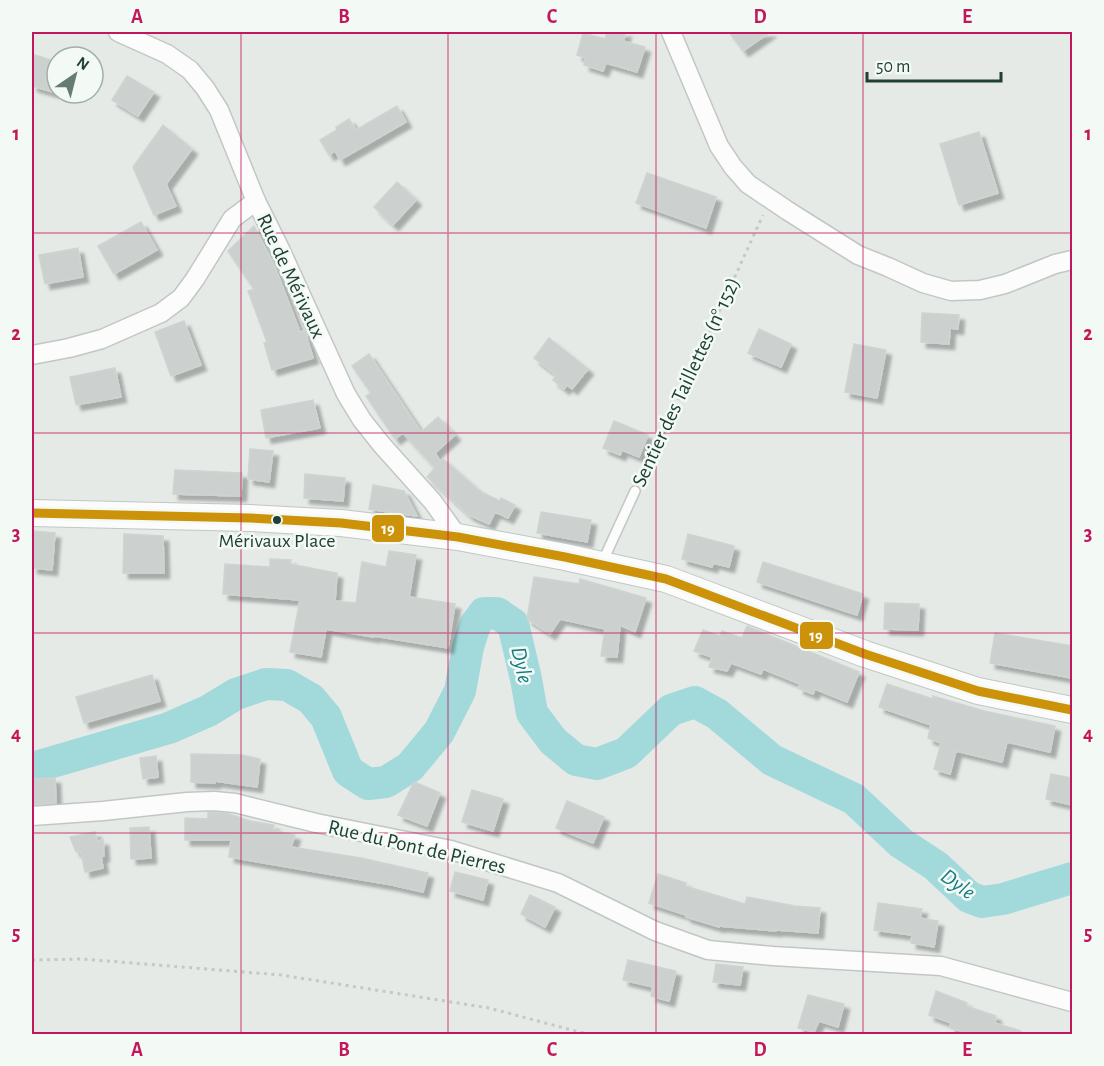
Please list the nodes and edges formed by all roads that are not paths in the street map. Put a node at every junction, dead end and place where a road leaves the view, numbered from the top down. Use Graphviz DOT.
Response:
graph roads {
  1 [pos="118,32"];
  2 [pos="671,32"];
  3 [pos="256,201"];
  4 [pos="1072,260"];
  5 [pos="32,355"];
  6 [pos="635,491"];
  7 [pos="32,513"];
  8 [pos="458,537"];
  9 [pos="601,565"];
  10 [pos="1072,710"];
  11 [pos="32,816"];
  12 [pos="1072,1002"];
  1 -- 3 [label="street, Rue de Mérivaux"];
  2 -- 4 [label="street"];
  3 -- 5 [label="street"];
  3 -- 8 [label="street, Rue de Mérivaux"];
  6 -- 9 [label="lane, Sentier des Taillettes (n° 152)"];
  7 -- 8 [label="main road"];
  8 -- 9 [label="main road"];
  9 -- 10 [label="main road"];
  11 -- 12 [label="street, Rue du Pont de Pierres"];
}
